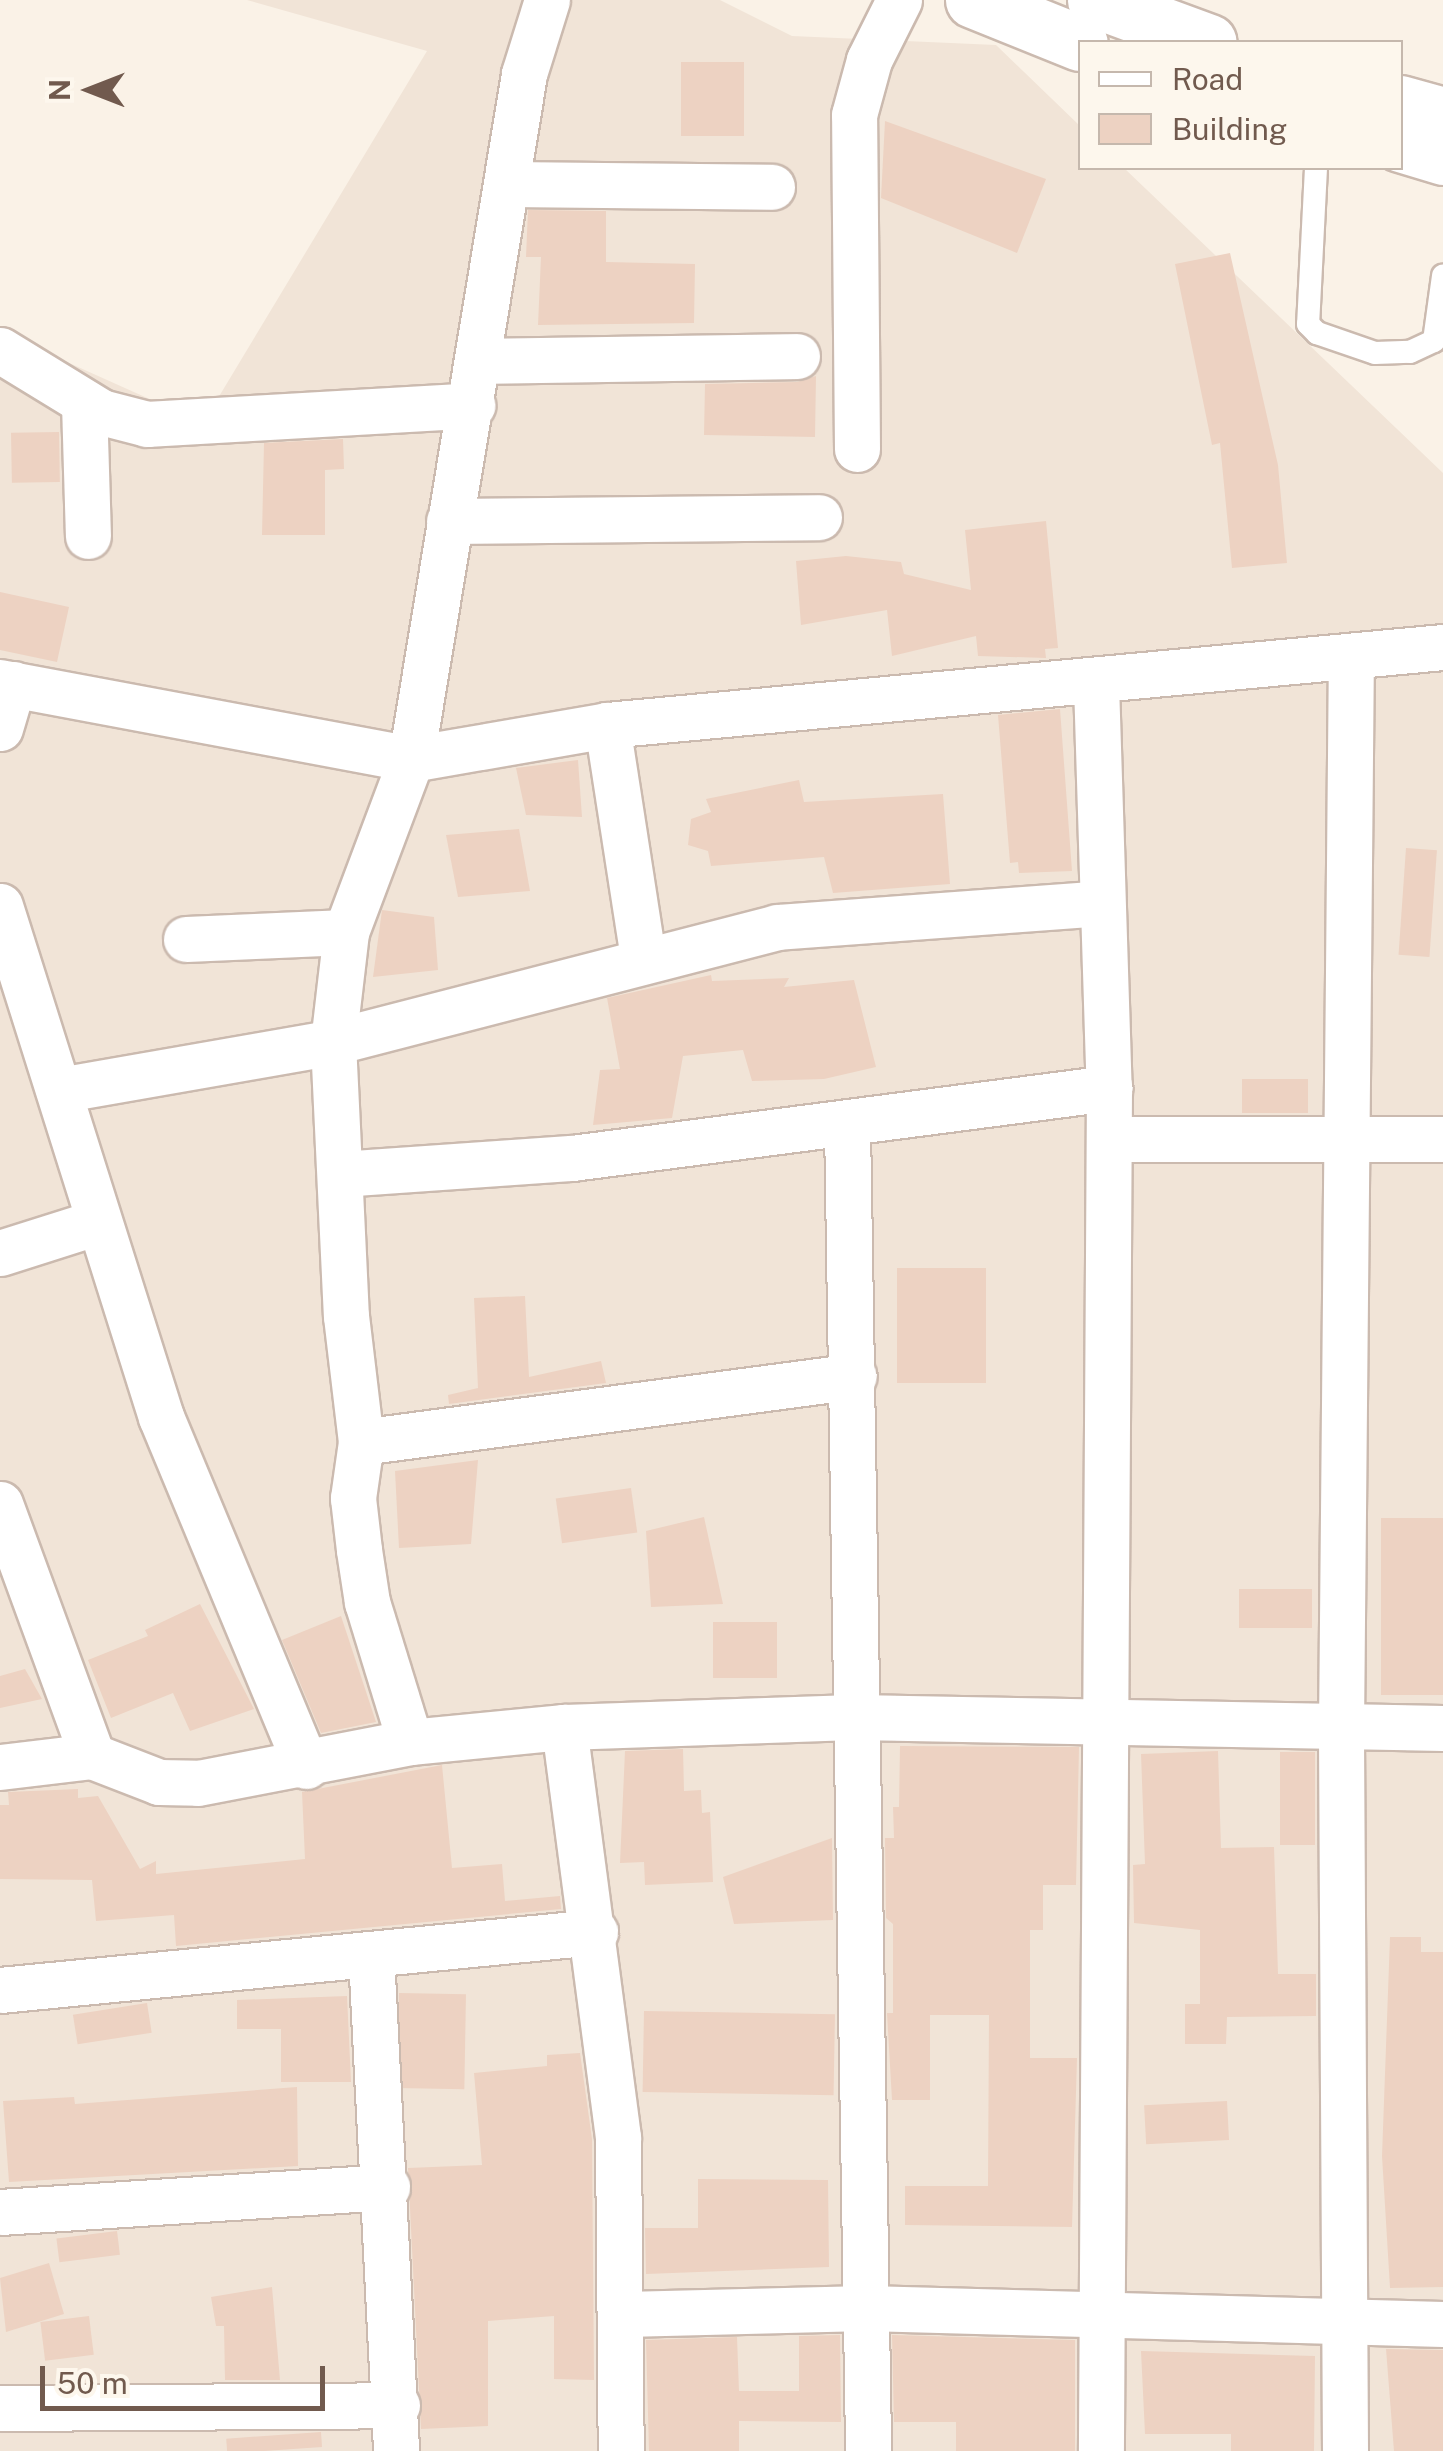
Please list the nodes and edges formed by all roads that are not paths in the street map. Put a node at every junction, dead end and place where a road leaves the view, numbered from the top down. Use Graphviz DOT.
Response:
graph roads {
  1 [pos="547,0"];
  2 [pos="899,0"];
  3 [pos="973,0"];
  4 [pos="1096,12"];
  5 [pos="1201,40"];
  6 [pos="1403,104"];
  7 [pos="1443,115"];
  8 [pos="1403,145"];
  9 [pos="1443,158"];
  10 [pos="1316,170"];
  11 [pos="506,184"];
  12 [pos="772,187"];
  13 [pos="1443,276"];
  14 [pos="0,350"];
  15 [pos="797,356"];
  16 [pos="482,361"];
  17 [pos="84,402"];
  18 [pos="472,405"];
  19 [pos="858,448"];
  20 [pos="820,517"];
  21 [pos="449,521"];
  22 [pos="88,536"];
  23 [pos="1443,647"];
  24 [pos="1352,658"];
  25 [pos="6,683"];
  26 [pos="1096,684"];
  27 [pos="607,725"];
  28 [pos="0,728"];
  29 [pos="411,760"];
  30 [pos="1100,902"];
  31 [pos="0,906"];
  32 [pos="346,932"];
  33 [pos="186,939"];
  34 [pos="642,957"];
  35 [pos="333,1042"];
  36 [pos="1110,1088"];
  37 [pos="60,1090"];
  38 [pos="847,1123"];
  39 [pos="1109,1139"];
  40 [pos="1443,1140"];
  41 [pos="1352,1141"];
  42 [pos="341,1174"];
  43 [pos="98,1222"];
  44 [pos="0,1253"];
  45 [pos="854,1376"];
  46 [pos="362,1442"];
  47 [pos="0,1504"];
  48 [pos="853,1717"];
  49 [pos="1102,1725"];
  50 [pos="564,1726"];
  51 [pos="1443,1728"];
  52 [pos="1341,1729"];
  53 [pos="410,1742"];
  54 [pos="92,1756"];
  55 [pos="306,1766"];
  56 [pos="0,1768"];
  57 [pos="594,1932"];
  58 [pos="371,1956"];
  59 [pos="0,1990"];
  60 [pos="387,2188"];
  61 [pos="0,2212"];
  62 [pos="866,2308"];
  63 [pos="624,2314"];
  64 [pos="1103,2314"];
  65 [pos="1347,2320"];
  66 [pos="1443,2324"];
  67 [pos="398,2405"];
  68 [pos="0,2408"];
  69 [pos="396,2451"];
  70 [pos="621,2451"];
  71 [pos="868,2451"];
  72 [pos="1101,2451"];
  73 [pos="1345,2451"];
  1 -- 11 [label="street"];
  2 -- 19 [label="street"];
  3 -- 4 [label="main road"];
  4 -- 5 [label="main road"];
  6 -- 7 [label="main road"];
  8 -- 9 [label="main road"];
  10 -- 13 [label="lane"];
  11 -- 12 [label="street"];
  11 -- 16 [label="street"];
  14 -- 17 [label="street"];
  15 -- 16 [label="street"];
  16 -- 18 [label="street"];
  17 -- 18 [label="street"];
  17 -- 22 [label="street"];
  18 -- 21 [label="street"];
  20 -- 21 [label="street"];
  21 -- 29 [label="street"];
  23 -- 24 [label="street"];
  24 -- 26 [label="street"];
  24 -- 41 [label="street"];
  25 -- 28 [label="street"];
  25 -- 29 [label="street"];
  26 -- 27 [label="street"];
  26 -- 30 [label="street"];
  27 -- 29 [label="street"];
  27 -- 34 [label="street"];
  29 -- 32 [label="street"];
  30 -- 34 [label="street"];
  30 -- 36 [label="street"];
  31 -- 37 [label="street"];
  32 -- 33 [label="street"];
  32 -- 35 [label="street"];
  34 -- 35 [label="street"];
  35 -- 37 [label="street"];
  35 -- 42 [label="street"];
  36 -- 38 [label="street"];
  36 -- 39 [label="street"];
  37 -- 43 [label="street"];
  38 -- 42 [label="street"];
  38 -- 45 [label="street"];
  39 -- 41 [label="street"];
  39 -- 49 [label="street"];
  40 -- 41 [label="street"];
  41 -- 52 [label="street"];
  42 -- 46 [label="street"];
  43 -- 44 [label="street"];
  43 -- 55 [label="street"];
  45 -- 46 [label="street"];
  45 -- 48 [label="street"];
  46 -- 53 [label="street"];
  47 -- 54 [label="street"];
  48 -- 49 [label="street"];
  48 -- 50 [label="street"];
  48 -- 62 [label="street"];
  49 -- 52 [label="street"];
  49 -- 64 [label="street"];
  50 -- 53 [label="street"];
  50 -- 57 [label="street"];
  51 -- 52 [label="street"];
  52 -- 65 [label="street"];
  53 -- 55 [label="street"];
  54 -- 55 [label="street"];
  54 -- 56 [label="street"];
  57 -- 58 [label="street"];
  57 -- 63 [label="street"];
  58 -- 59 [label="street"];
  58 -- 60 [label="street"];
  60 -- 61 [label="street"];
  60 -- 67 [label="street"];
  62 -- 63 [label="street"];
  62 -- 64 [label="street"];
  62 -- 71 [label="street"];
  63 -- 70 [label="street"];
  64 -- 65 [label="street"];
  64 -- 72 [label="street"];
  65 -- 66 [label="street"];
  65 -- 73 [label="street"];
  67 -- 68 [label="street"];
  67 -- 69 [label="street"];
}
